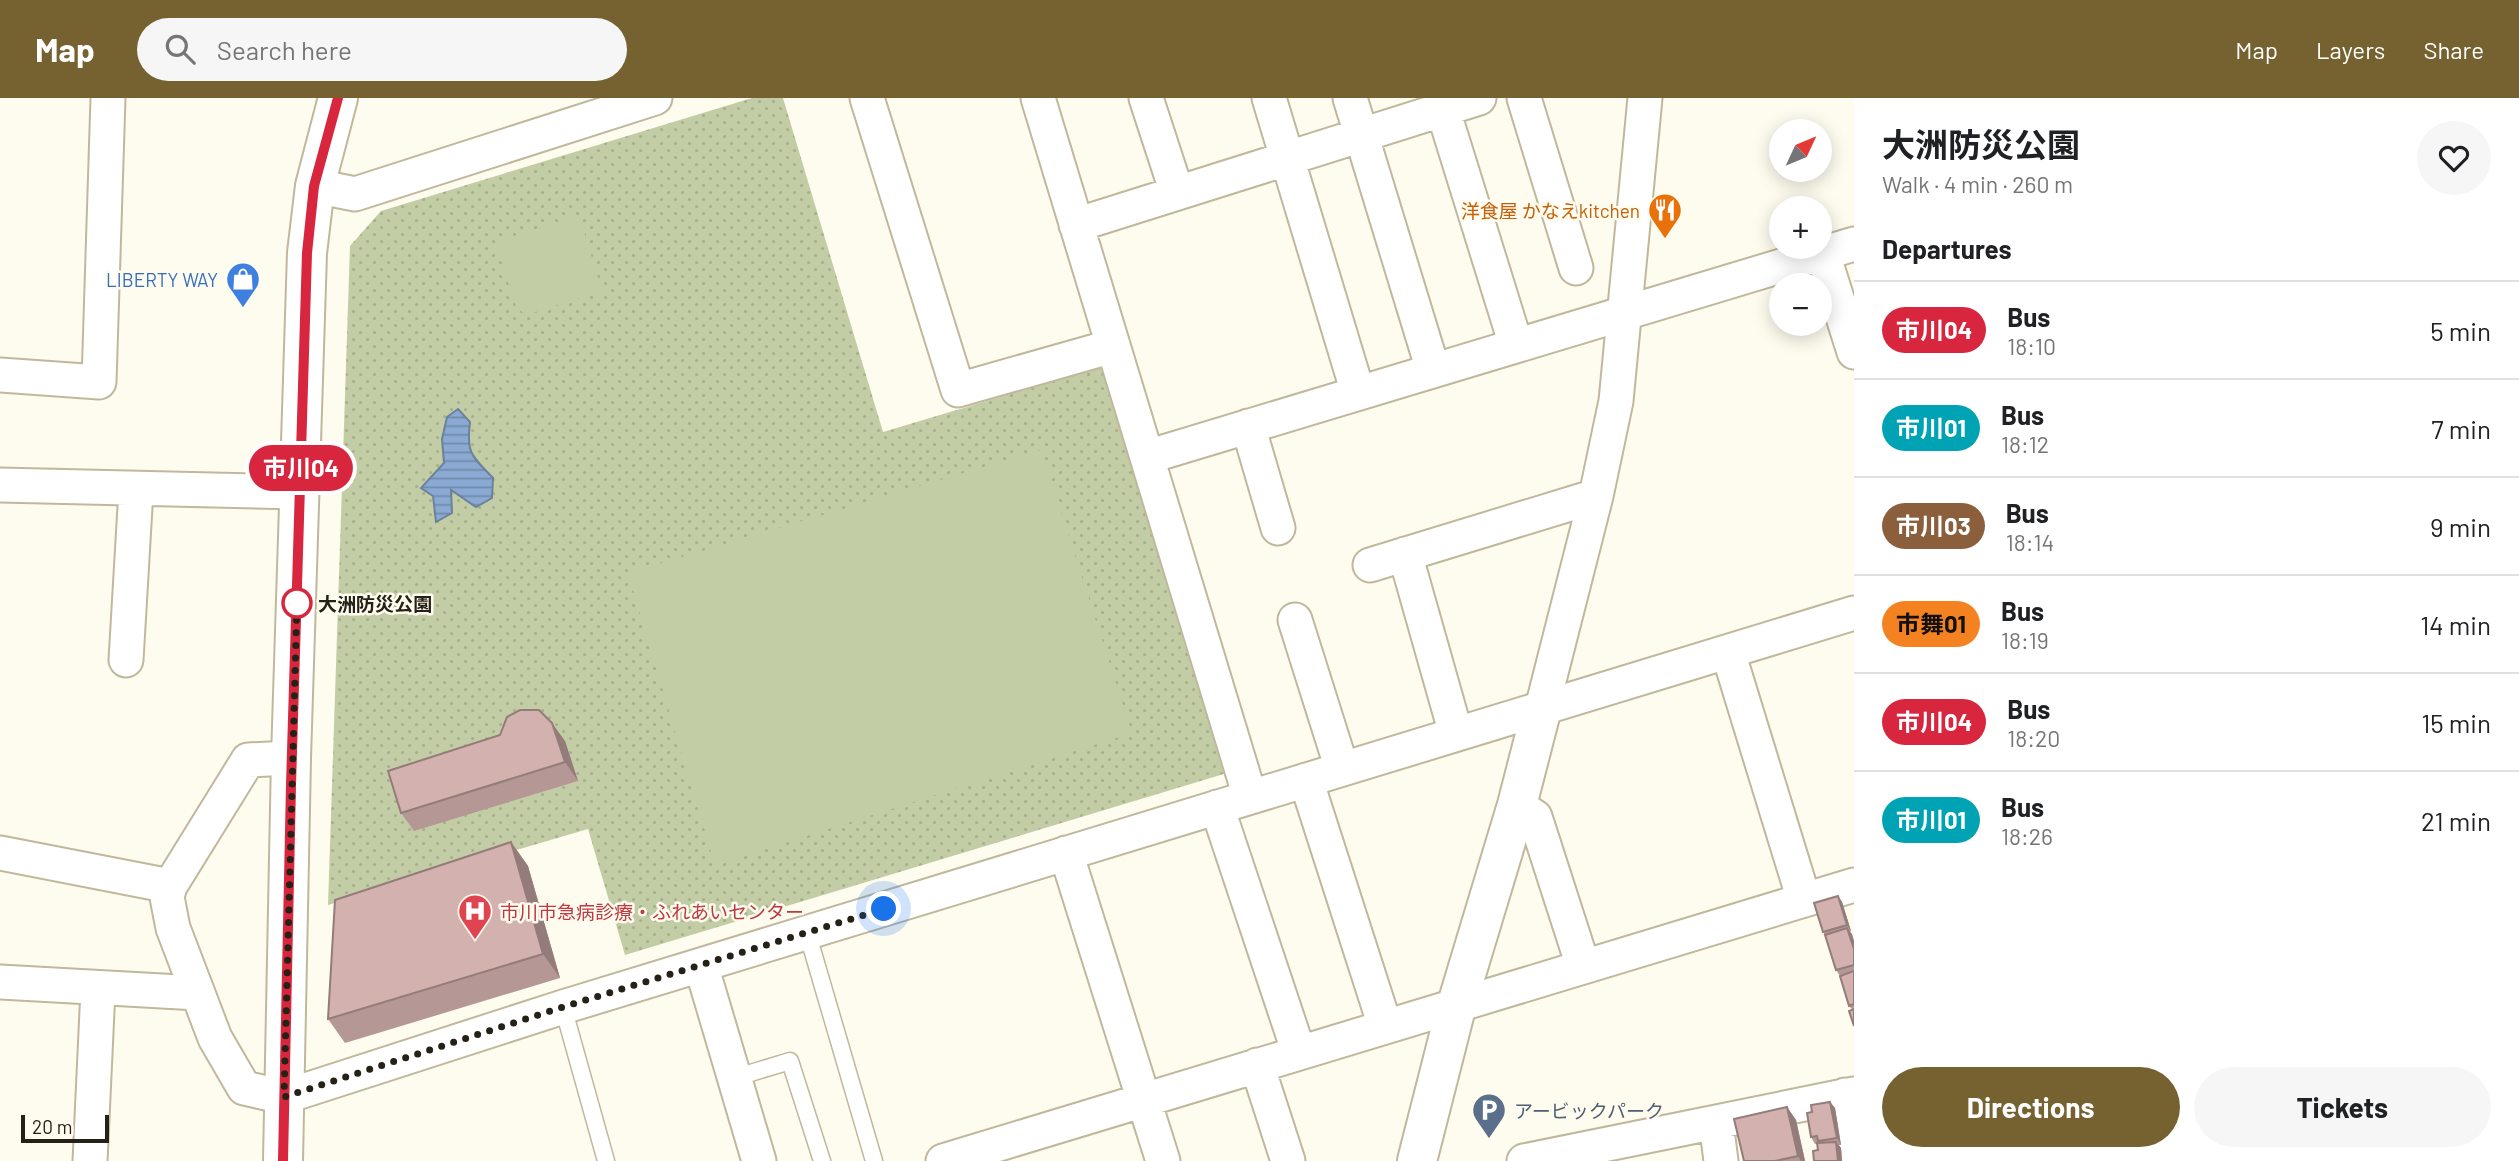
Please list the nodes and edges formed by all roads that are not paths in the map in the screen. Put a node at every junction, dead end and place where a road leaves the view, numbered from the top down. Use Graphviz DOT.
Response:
graph roads {
  1 [pos="108,98"];
  2 [pos="338,98"];
  3 [pos="655,98"];
  4 [pos="867,98"];
  5 [pos="1038,98"];
  6 [pos="1146,98"];
  7 [pos="1269,98"];
  8 [pos="1350,98"];
  9 [pos="1479,98"];
  10 [pos="1524,98"];
  11 [pos="1645,98"];
  12 [pos="605,106"];
  13 [pos="1443,110"];
  14 [pos="1362,135"];
  15 [pos="1287,159"];
  16 [pos="314,186"];
  17 [pos="1177,193"];
  18 [pos="1076,225"];
  19 [pos="1839,249"];
  20 [pos="1576,268"];
  21 [pos="1624,313"];
  22 [pos="1516,345"];
  23 [pos="1113,346"];
  24 [pos="1854,352"];
  25 [pos="1433,370"];
  26 [pos="0,375"];
  27 [pos="1358,393"];
  28 [pos="1248,426"];
  29 [pos="1147,457"];
  30 [pos="0,485"];
  31 [pos="136,490"];
  32 [pos="300,492"];
  33 [pos="1596,496"];
  34 [pos="1278,528"];
  35 [pos="1405,554"];
  36 [pos="1370,565"];
  37 [pos="1853,618"];
  38 [pos="1295,620"];
  39 [pos="1728,652"];
  40 [pos="126,660"];
  41 [pos="1542,708"];
  42 [pos="1456,734"];
  43 [pos="292,758"];
  44 [pos="1342,769"];
  45 [pos="1306,780"];
  46 [pos="1250,797"];
  47 [pos="1517,805"];
  48 [pos="1217,807"];
  49 [pos="0,853"];
  50 [pos="1066,853"];
  51 [pos="170,886"];
  52 [pos="1852,892"];
  53 [pos="1804,900"];
  54 [pos="807,932"];
  55 [pos="701,965"];
  56 [pos="1583,966"];
  57 [pos="0,982"];
  58 [pos="97,989"];
  59 [pos="198,993"];
  60 [pos="1457,1004"];
  61 [pos="563,1007"];
  62 [pos="1385,1026"];
  63 [pos="1299,1052"];
  64 [pos="1257,1065"];
  65 [pos="734,1078"];
  66 [pos="1850,1094"];
  67 [pos="284,1097"];
  68 [pos="1144,1100"];
  69 [pos="1716,1122"];
  70 [pos="1854,1157"];
  71 [pos="90,1161"];
  72 [pos="283,1161"];
  73 [pos="606,1161"];
  74 [pos="759,1161"];
  75 [pos="822,1161"];
  76 [pos="874,1161"];
  77 [pos="943,1161"];
  78 [pos="1163,1161"];
  79 [pos="1288,1161"];
  80 [pos="1417,1161"];
  81 [pos="1524,1161"];
  82 [pos="1721,1161"];
  1 -- 26 [label="street"];
  2 -- 16 [label="main road"];
  3 -- 12 [label="street"];
  4 -- 23 [label="street"];
  5 -- 18 [label="street"];
  6 -- 17 [label="street"];
  7 -- 15 [label="street"];
  8 -- 14 [label="street"];
  9 -- 13 [label="street"];
  10 -- 20 [label="street"];
  11 -- 21 [label="street"];
  12 -- 16 [label="street"];
  13 -- 14 [label="street"];
  13 -- 22 [label="street"];
  14 -- 15 [label="street"];
  14 -- 25 [label="street"];
  15 -- 17 [label="street"];
  15 -- 27 [label="street"];
  16 -- 32 [label="main road"];
  17 -- 18 [label="street"];
  18 -- 23 [label="street"];
  19 -- 21 [label="street"];
  19 -- 24 [label="street"];
  21 -- 22 [label="street"];
  21 -- 33 [label="street"];
  22 -- 25 [label="street"];
  23 -- 29 [label="street"];
  25 -- 27 [label="street"];
  27 -- 28 [label="street"];
  28 -- 29 [label="street"];
  28 -- 34 [label="street"];
  29 -- 46 [label="street"];
  30 -- 31 [label="street"];
  31 -- 32 [label="street"];
  31 -- 40 [label="street"];
  32 -- 43 [label="main road"];
  33 -- 35 [label="street"];
  33 -- 41 [label="street"];
  35 -- 36 [label="street"];
  35 -- 42 [label="street"];
  37 -- 39 [label="street"];
  38 -- 44 [label="street"];
  39 -- 41 [label="street"];
  39 -- 53 [label="street"];
  41 -- 42 [label="street"];
  41 -- 47 [label="main road"];
  42 -- 44 [label="street"];
  43 -- 51 [label="street"];
  43 -- 67 [label="main road"];
  44 -- 45 [label="street"];
  45 -- 46 [label="street"];
  45 -- 62 [label="street"];
  46 -- 48 [label="street"];
  47 -- 56 [label="street"];
  47 -- 60 [label="main road"];
  48 -- 50 [label="street"];
  48 -- 63 [label="street"];
  49 -- 51 [label="street"];
  50 -- 54 [label="street"];
  50 -- 68 [label="street"];
  51 -- 59 [label="street"];
  52 -- 53 [label="street"];
  53 -- 56 [label="street"];
  54 -- 55 [label="street"];
  54 -- 76 [label="lane"];
  55 -- 61 [label="street"];
  55 -- 65 [label="street"];
  56 -- 60 [label="street"];
  57 -- 58 [label="street"];
  58 -- 59 [label="street"];
  58 -- 71 [label="street"];
  59 -- 67 [label="street"];
  60 -- 62 [label="street"];
  60 -- 80 [label="main road"];
  61 -- 67 [label="street"];
  61 -- 73 [label="lane"];
  62 -- 63 [label="street"];
  63 -- 64 [label="street"];
  64 -- 68 [label="street"];
  64 -- 79 [label="street"];
  65 -- 74 [label="street"];
  65 -- 75 [label="lane"];
  66 -- 69 [label="street"];
  66 -- 70 [label="street"];
  67 -- 72 [label="main road"];
  68 -- 77 [label="street"];
  68 -- 78 [label="street"];
  69 -- 81 [label="street"];
  69 -- 82 [label="street"];
}
